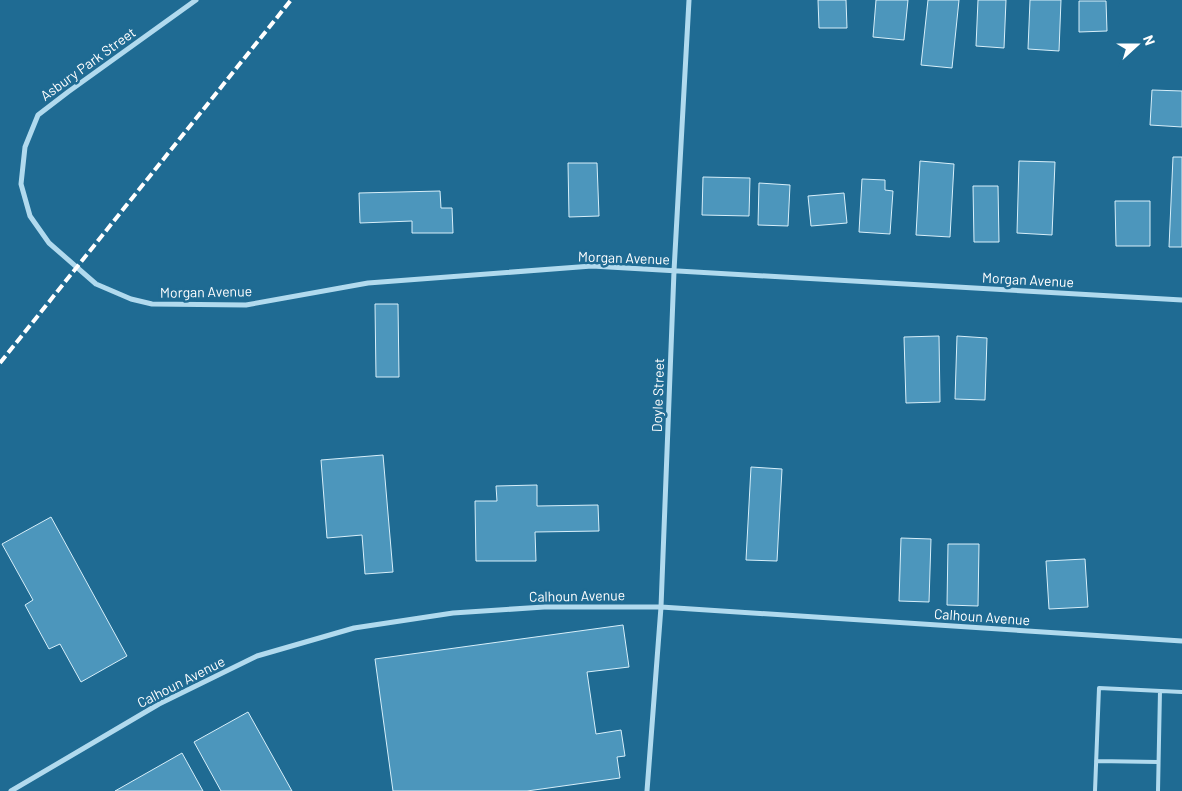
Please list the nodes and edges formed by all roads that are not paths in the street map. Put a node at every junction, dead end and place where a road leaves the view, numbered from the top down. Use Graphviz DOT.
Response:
graph roads {
  1 [pos="196,0"];
  2 [pos="689,0"];
  3 [pos="76,268"];
  4 [pos="674,271"];
  5 [pos="1182,300"];
  6 [pos="661,607"];
  7 [pos="1182,641"];
  8 [pos="1160,691"];
  9 [pos="1182,692"];
  10 [pos="1096,760"];
  11 [pos="1158,762"];
  12 [pos="11,791"];
  13 [pos="647,791"];
  14 [pos="1095,791"];
  15 [pos="1158,791"];
  1 -- 3 [label="street, Asbury Park Street"];
  2 -- 4 [label="street, Doyle Street"];
  3 -- 4 [label="street, Morgan Avenue"];
  4 -- 5 [label="street, Morgan Avenue"];
  4 -- 6 [label="street, Doyle Street"];
  6 -- 7 [label="street, Calhoun Avenue"];
  6 -- 12 [label="street, Calhoun Avenue"];
  6 -- 13 [label="street, Doyle Street"];
  8 -- 9 [label="lane"];
  8 -- 10 [label="lane"];
  8 -- 11 [label="lane"];
  10 -- 11 [label="lane"];
  10 -- 14 [label="lane"];
  11 -- 15 [label="lane"];
}
